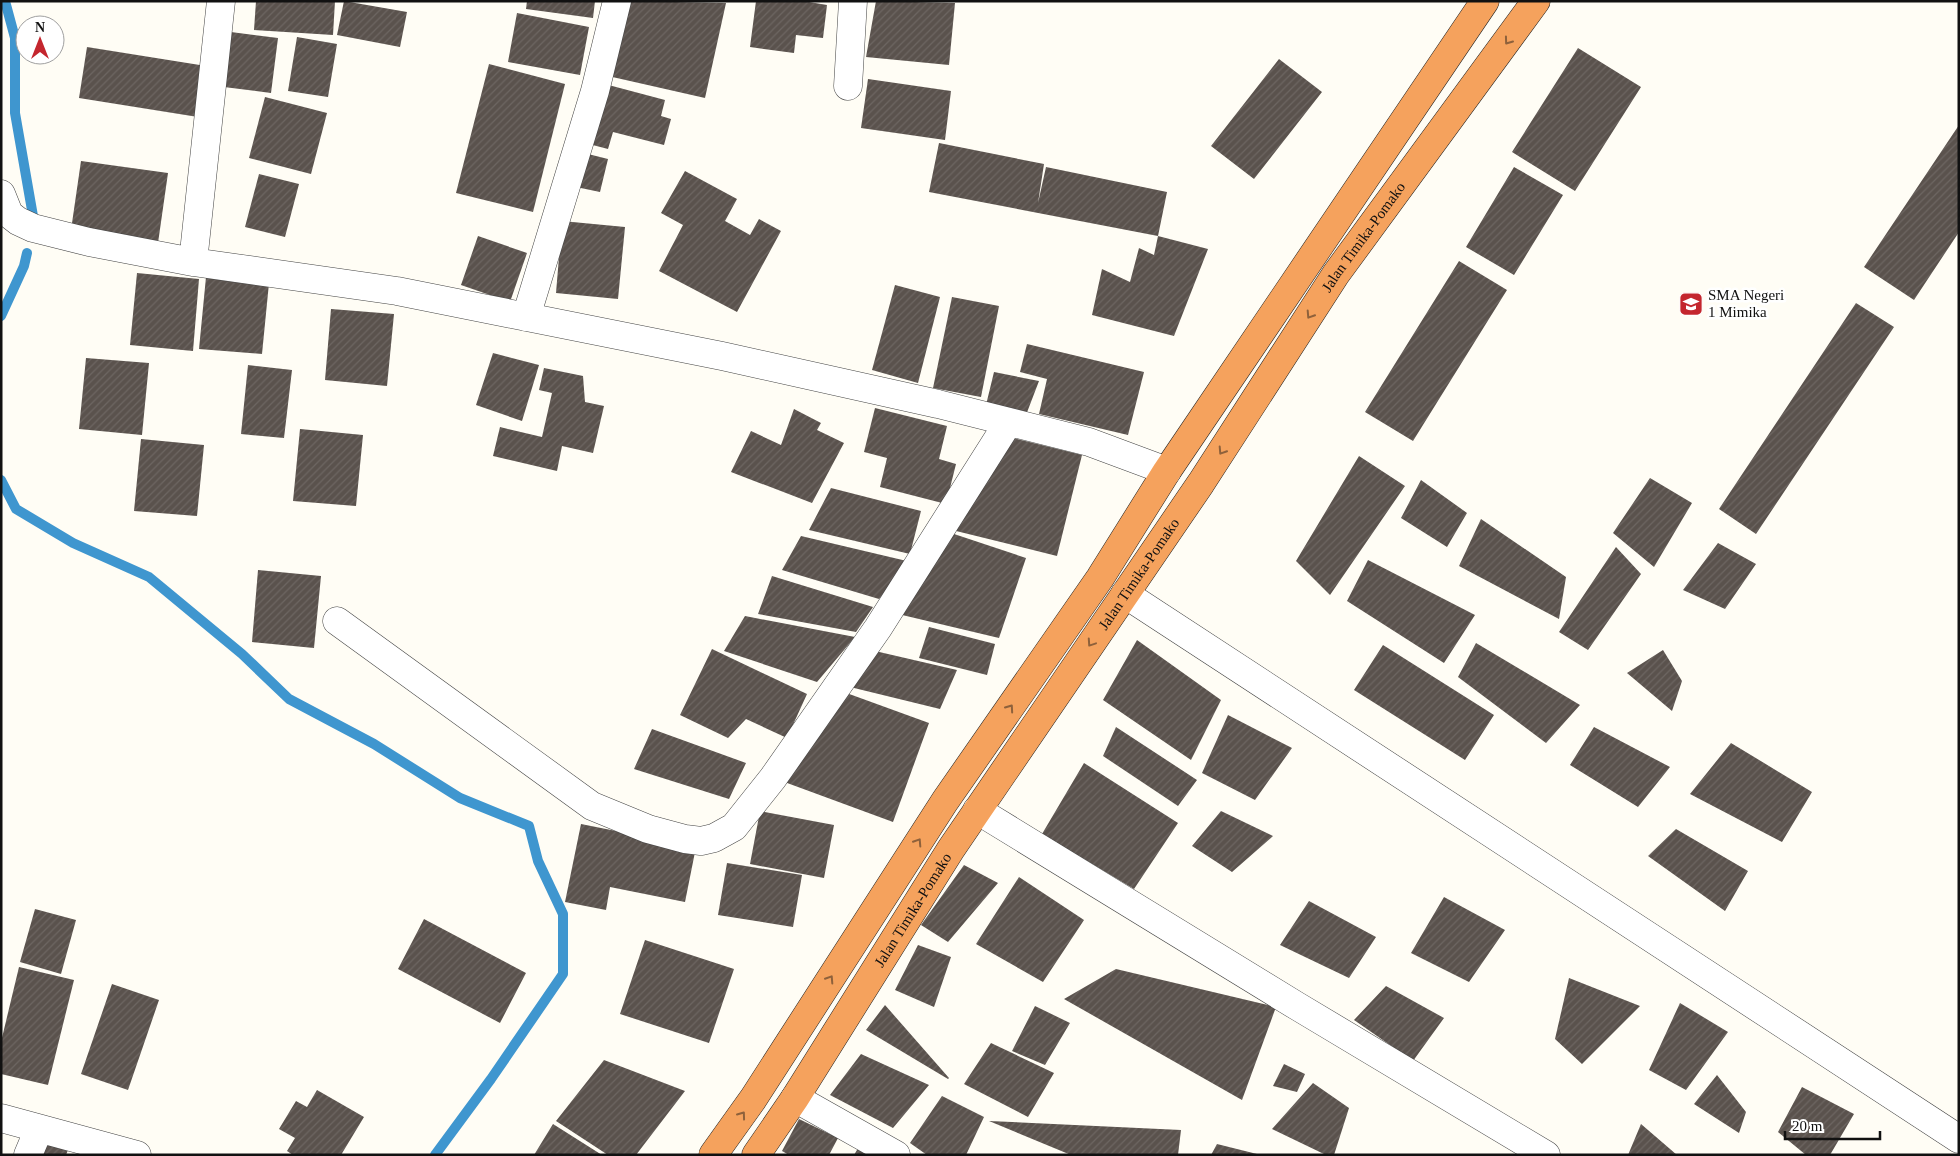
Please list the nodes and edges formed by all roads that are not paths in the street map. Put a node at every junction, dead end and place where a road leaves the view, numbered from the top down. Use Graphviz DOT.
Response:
graph roads {
  1 [pos="221,1"];
  2 [pos="617,1"];
  3 [pos="853,1"];
  4 [pos="1485,1"];
  5 [pos="1536,1"];
  6 [pos="848,86"];
  7 [pos="1,194"];
  8 [pos="193,262"];
  9 [pos="526,318"];
  10 [pos="1008,423"];
  11 [pos="1167,470"];
  12 [pos="1125,594"];
  13 [pos="336,621"];
  14 [pos="977,810"];
  15 [pos="795,1098"];
  16 [pos="1,1118"];
  17 [pos="39,1129"];
  18 [pos="1959,1138"];
  19 [pos="28,1155"];
  20 [pos="137,1155"];
  21 [pos="713,1155"];
  22 [pos="756,1155"];
  23 [pos="896,1155"];
  24 [pos="1546,1155"];
  1 -- 8 [label="street"];
  2 -- 9 [label="street"];
  3 -- 6 [label="street"];
  4 -- 11 [label="highway, Jalan Timika-Pomako"];
  5 -- 12 [label="highway, Jalan Timika-Pomako, one-way"];
  7 -- 8 [label="street"];
  8 -- 9 [label="street"];
  9 -- 10 [label="street"];
  10 -- 11 [label="street"];
  10 -- 13 [label="street"];
  21 -- 11 [label="highway, Jalan Timika-Pomako, one-way"];
  12 -- 14 [label="highway, Jalan Timika-Pomako, one-way"];
  12 -- 18 [label="street"];
  14 -- 15 [label="highway, Jalan Timika-Pomako"];
  14 -- 24 [label="street"];
  15 -- 22 [label="highway, Jalan Timika-Pomako"];
  15 -- 23 [label="street"];
  16 -- 17 [label="street"];
  17 -- 19 [label="street"];
  17 -- 20 [label="street"];
}
